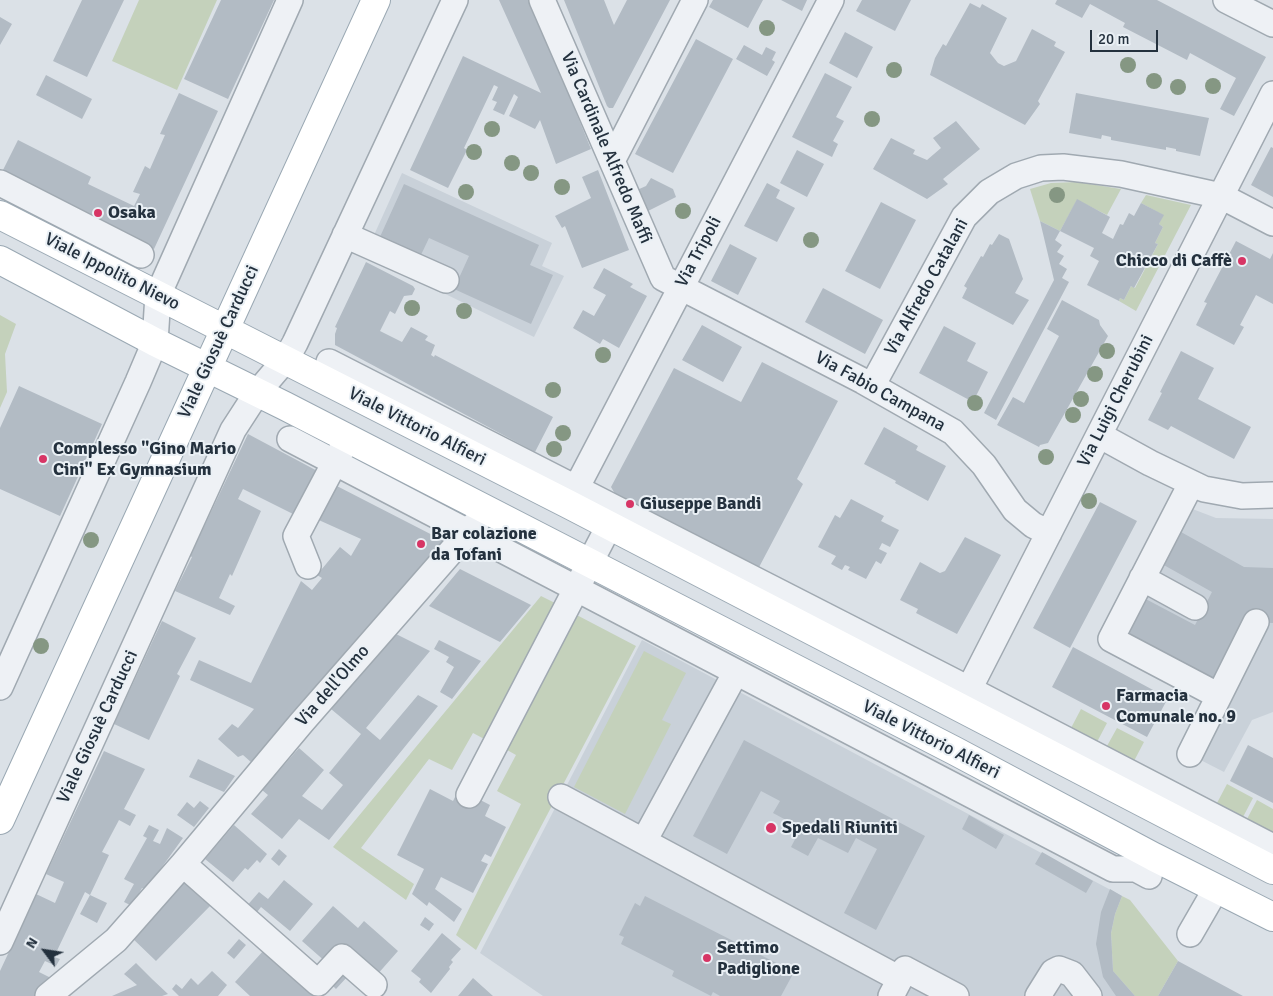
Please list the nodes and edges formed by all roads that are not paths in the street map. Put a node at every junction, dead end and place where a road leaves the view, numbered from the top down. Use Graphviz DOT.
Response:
graph roads {
  1 [pos="288,0"];
  2 [pos="376,0"];
  3 [pos="455,0"];
  4 [pos="542,0"];
  5 [pos="695,0"];
  6 [pos="831,0"];
  7 [pos="1226,0"];
  8 [pos="1273,24"];
  9 [pos="1273,94"];
  10 [pos="612,162"];
  11 [pos="0,183"];
  12 [pos="1221,196"];
  13 [pos="0,215"];
  14 [pos="1273,223"];
  15 [pos="345,235"];
  16 [pos="141,255"];
  17 [pos="0,260"];
  18 [pos="446,280"];
  19 [pos="681,288"];
  20 [pos="158,295"];
  21 [pos="225,329"];
  22 [pos="155,342"];
  23 [pos="286,360"];
  24 [pos="329,362"];
  25 [pos="206,368"];
  26 [pos="872,386"];
  27 [pos="257,393"];
  28 [pos="285,406"];
  29 [pos="1099,435"];
  30 [pos="290,439"];
  31 [pos="348,439"];
  32 [pos="335,463"];
  33 [pos="1190,484"];
  34 [pos="1273,495"];
  35 [pos="572,496"];
  36 [pos="487,510"];
  37 [pos="609,526"];
  38 [pos="468,533"];
  39 [pos="1049,533"];
  40 [pos="590,562"];
  41 [pos="308,566"];
  42 [pos="1142,578"];
  43 [pos="577,588"];
  44 [pos="1196,607"];
  45 [pos="1256,622"];
  46 [pos="736,672"];
  47 [pos="0,687"];
  48 [pos="1219,696"];
  49 [pos="964,698"];
  50 [pos="1190,754"];
  51 [pos="469,795"];
  52 [pos="561,797"];
  53 [pos="0,820"];
  54 [pos="644,842"];
  55 [pos="1273,847"];
  56 [pos="1154,857"];
  57 [pos="182,864"];
  58 [pos="1273,870"];
  59 [pos="1216,889"];
  60 [pos="1273,917"];
  61 [pos="1190,934"];
  62 [pos="0,942"];
  63 [pos="374,985"];
  64 [pos="895,988"];
  65 [pos="48,996"];
  66 [pos="956,996"];
  67 [pos="1038,996"];
  68 [pos="1089,996"];
  1 -- 20 [label="street"];
  2 -- 21 [label="main road, Viale Giosuè Carducci"];
  3 -- 15 [label="street, Viale Giosuè Carducci"];
  4 -- 10 [label="street, Via Cardinale Alfredo Maffi"];
  5 -- 10 [label="street"];
  6 -- 19 [label="street, Via Tripoli"];
  7 -- 8 [label="street"];
  9 -- 12 [label="street, Via Luigi Cherubini"];
  10 -- 19 [label="street, Via Cardinale Alfredo Maffi"];
  11 -- 16 [label="street, Viale Ippolito Nievo"];
  12 -- 14 [label="street, Via Alfredo Catalani"];
  12 -- 26 [label="street, Via Alfredo Catalani"];
  12 -- 29 [label="street, Via Luigi Cherubini"];
  13 -- 20 [label="main road, Viale Ippolito Nievo"];
  15 -- 18 [label="street"];
  15 -- 23 [label="street, Viale Giosuè Carducci"];
  17 -- 22 [label="main road"];
  19 -- 26 [label="street, Via Fabio Campana"];
  19 -- 35 [label="street, Via Tripoli"];
  20 -- 21 [label="main road, Viale Ippolito Nievo"];
  20 -- 22 [label="street"];
  21 -- 23 [label="main road, Viale Vittorio Alfieri"];
  21 -- 25 [label="main road, Viale Giosuè Carducci"];
  22 -- 25 [label="main road"];
  22 -- 47 [label="street"];
  23 -- 27 [label="street, Viale Giosuè Carducci"];
  23 -- 28 [label="street, Viale Giosuè Carducci"];
  23 -- 35 [label="main road, Viale Vittorio Alfieri"];
  24 -- 35 [label="street"];
  25 -- 27 [label="main road, Viale Vittorio Alfieri"];
  25 -- 53 [label="main road, Viale Giosuè Carducci"];
  26 -- 39 [label="street, Via Fabio Campana"];
  27 -- 28 [label="main road, Viale Vittorio Alfieri"];
  27 -- 62 [label="street, Viale Giosuè Carducci"];
  28 -- 31 [label="main road, Viale Vittorio Alfieri"];
  29 -- 33 [label="street"];
  29 -- 39 [label="street, Via Luigi Cherubini"];
  30 -- 32 [label="street"];
  31 -- 32 [label="street"];
  31 -- 36 [label="main road, Viale Vittorio Alfieri"];
  32 -- 38 [label="street"];
  32 -- 41 [label="street"];
  33 -- 34 [label="street"];
  33 -- 42 [label="street"];
  35 -- 37 [label="main road, Viale Vittorio Alfieri"];
  35 -- 49 [label="street"];
  36 -- 38 [label="street, Via dell'Olmo"];
  36 -- 40 [label="main road, Viale Vittorio Alfieri"];
  37 -- 40 [label="street"];
  37 -- 49 [label="main road, Viale Vittorio Alfieri"];
  38 -- 43 [label="street"];
  38 -- 57 [label="street, Via dell'Olmo"];
  39 -- 49 [label="street, Via Luigi Cherubini"];
  40 -- 43 [label="street"];
  40 -- 56 [label="main road, Viale Vittorio Alfieri"];
  42 -- 44 [label="street"];
  42 -- 48 [label="street"];
  43 -- 46 [label="street"];
  43 -- 51 [label="street"];
  45 -- 48 [label="street"];
  46 -- 54 [label="street"];
  46 -- 56 [label="street"];
  48 -- 50 [label="street"];
  49 -- 55 [label="street"];
  49 -- 58 [label="main road, Viale Vittorio Alfieri"];
  52 -- 54 [label="street"];
  54 -- 64 [label="street"];
  56 -- 59 [label="main road, Viale Vittorio Alfieri"];
  57 -- 63 [label="street"];
  57 -- 65 [label="street, Via dell'Olmo"];
  59 -- 60 [label="main road, Viale Vittorio Alfieri"];
  59 -- 61 [label="street"];
  64 -- 66 [label="street"];
  67 -- 68 [label="street"];
}
